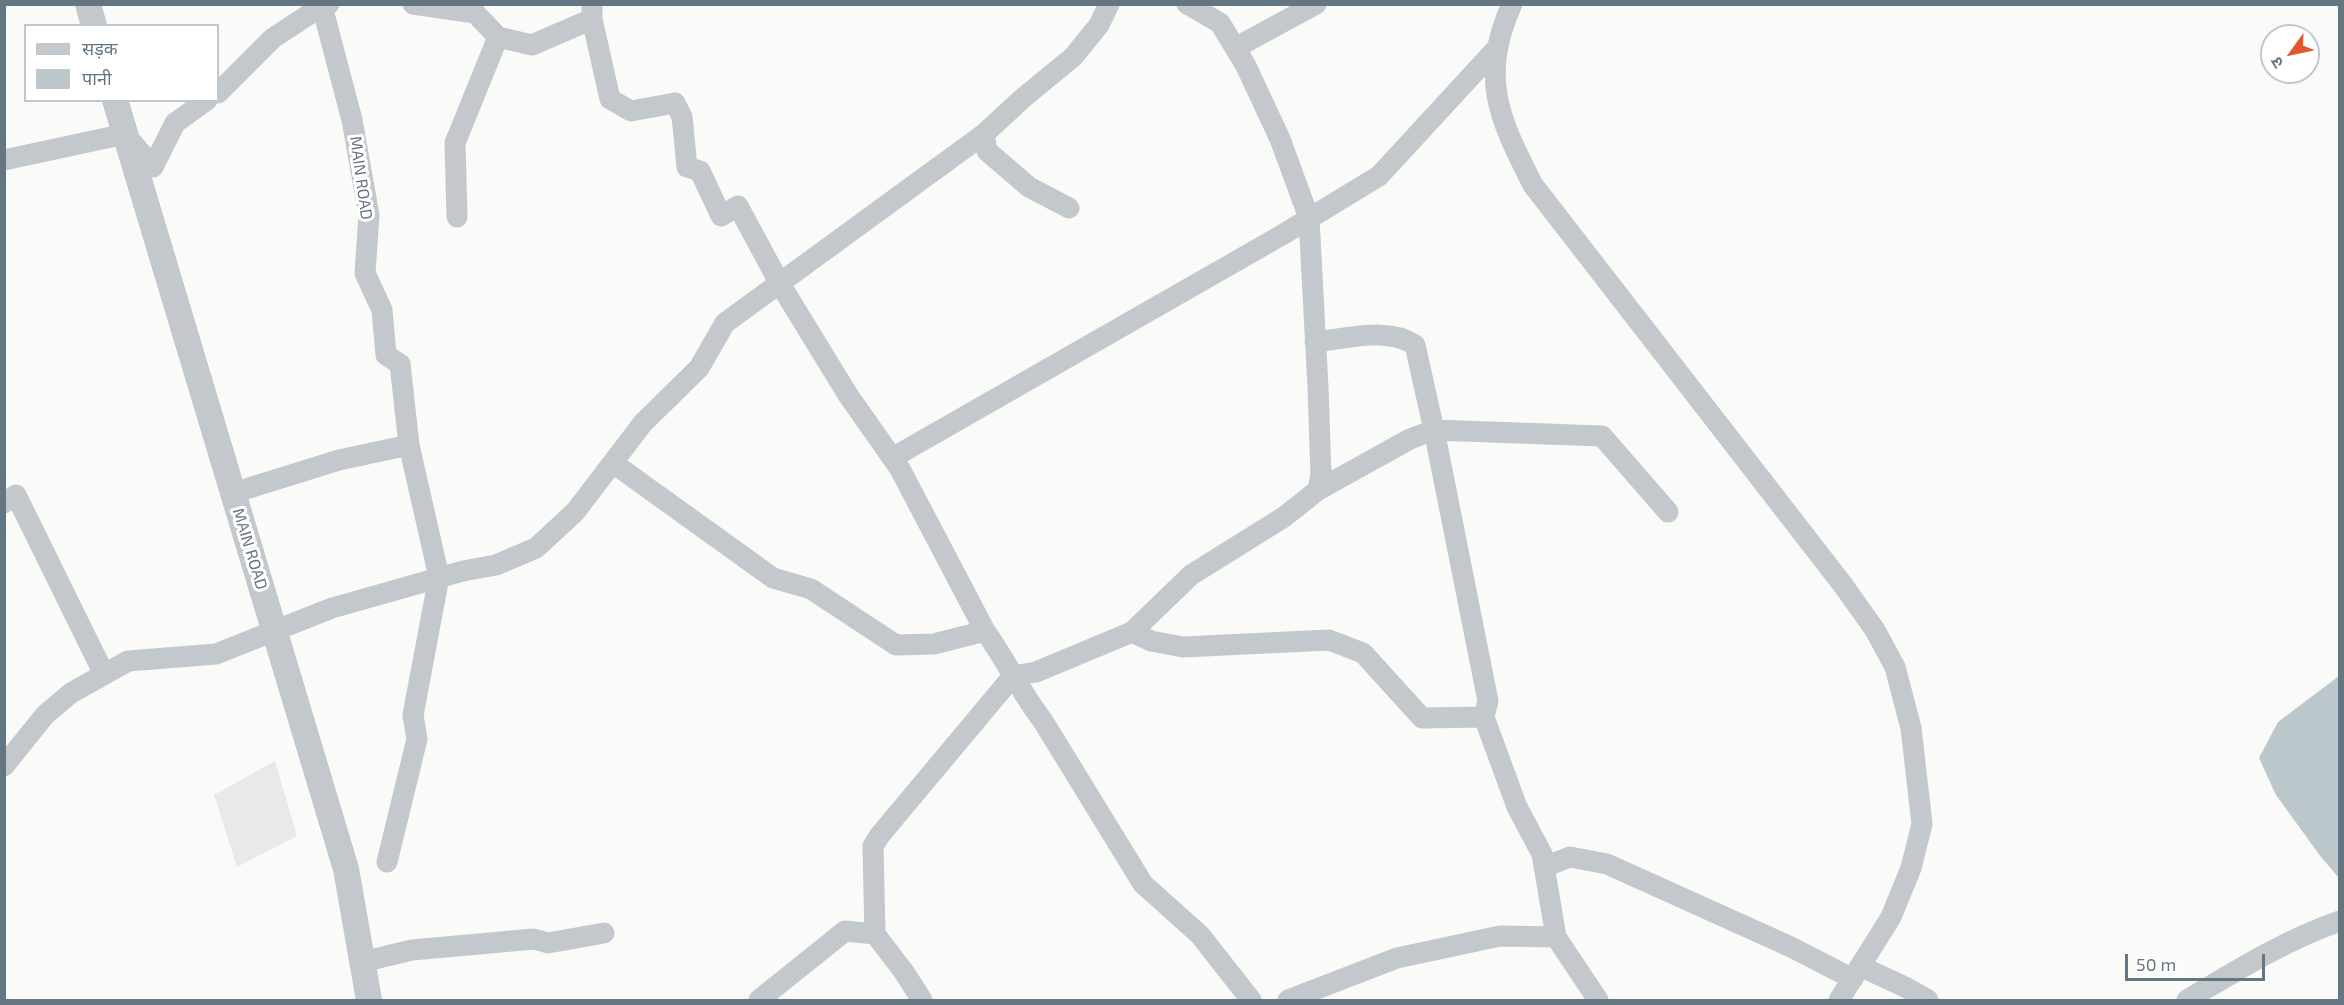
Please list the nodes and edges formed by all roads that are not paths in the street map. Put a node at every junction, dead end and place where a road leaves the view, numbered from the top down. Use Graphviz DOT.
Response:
graph roads {
  1 [pos="88,4"];
  2 [pos="414,4"];
  3 [pos="1109,4"];
  4 [pos="1187,4"];
  5 [pos="1316,4"];
  6 [pos="1512,4"];
  7 [pos="326,5"];
  8 [pos="592,12"];
  9 [pos="93,24"];
  10 [pos="498,37"];
  11 [pos="1235,48"];
  12 [pos="1497,48"];
  13 [pos="219,92"];
  14 [pos="116,102"];
  15 [pos="204,102"];
  16 [pos="124,134"];
  17 [pos="984,134"];
  18 [pos="4,160"];
  19 [pos="1069,208"];
  20 [pos="457,217"];
  21 [pos="1309,218"];
  22 [pos="780,284"];
  23 [pos="1315,342"];
  24 [pos="1434,430"];
  25 [pos="409,445"];
  26 [pos="892,458"];
  27 [pos="613,463"];
  28 [pos="1318,490"];
  29 [pos="233,493"];
  30 [pos="4,503"];
  31 [pos="1668,512"];
  32 [pos="439,577"];
  33 [pos="985,631"];
  34 [pos="275,632"];
  35 [pos="1132,632"];
  36 [pos="104,674"];
  37 [pos="1013,675"];
  38 [pos="1484,717"];
  39 [pos="4,766"];
  40 [pos="387,862"];
  41 [pos="1544,867"];
  42 [pos="2340,921"];
  43 [pos="604,933"];
  44 [pos="875,934"];
  45 [pos="1556,937"];
  46 [pos="362,962"];
  47 [pos="1858,973"];
  48 [pos="369,1000"];
  49 [pos="759,1000"];
  50 [pos="922,1000"];
  51 [pos="1251,1000"];
  52 [pos="1288,1000"];
  53 [pos="1598,1000"];
  54 [pos="1839,1000"];
  55 [pos="1928,1000"];
  56 [pos="2187,1000"];
  1 -- 9 [label="street"];
  2 -- 10 [label="street"];
  3 -- 17 [label="street"];
  4 -- 11 [label="street"];
  5 -- 11 [label="street"];
  6 -- 12 [label="street"];
  7 -- 13 [label="street"];
  7 -- 25 [label="street, MAIN ROAD"];
  8 -- 10 [label="street"];
  8 -- 22 [label="street"];
  10 -- 20 [label="street"];
  11 -- 21 [label="street"];
  12 -- 21 [label="street"];
  12 -- 47 [label="street"];
  14 -- 16 [label="street, MAIN ROAD"];
  15 -- 16 [label="street"];
  16 -- 18 [label="street"];
  16 -- 29 [label="street, MAIN ROAD"];
  17 -- 19 [label="street"];
  17 -- 22 [label="street"];
  21 -- 23 [label="street"];
  21 -- 26 [label="street"];
  22 -- 26 [label="street"];
  22 -- 27 [label="street"];
  23 -- 24 [label="street"];
  23 -- 28 [label="street"];
  24 -- 28 [label="street"];
  24 -- 31 [label="street"];
  24 -- 38 [label="street"];
  25 -- 29 [label="street, MAIN ROAD"];
  25 -- 32 [label="street"];
  26 -- 33 [label="street"];
  27 -- 32 [label="street"];
  27 -- 33 [label="street"];
  28 -- 35 [label="street"];
  29 -- 34 [label="street, MAIN ROAD"];
  30 -- 36 [label="street"];
  32 -- 34 [label="street"];
  32 -- 40 [label="street"];
  33 -- 37 [label="street"];
  34 -- 36 [label="street"];
  34 -- 46 [label="street, MAIN ROAD"];
  35 -- 37 [label="street"];
  35 -- 38 [label="street"];
  36 -- 39 [label="street"];
  37 -- 44 [label="street"];
  37 -- 51 [label="street"];
  38 -- 41 [label="street"];
  41 -- 45 [label="street"];
  41 -- 47 [label="street"];
  42 -- 56 [label="street"];
  43 -- 46 [label="street"];
  44 -- 49 [label="street"];
  44 -- 50 [label="street"];
  45 -- 52 [label="street"];
  45 -- 53 [label="street"];
  46 -- 48 [label="street, MAIN ROAD"];
  47 -- 54 [label="street"];
  47 -- 55 [label="street"];
}
